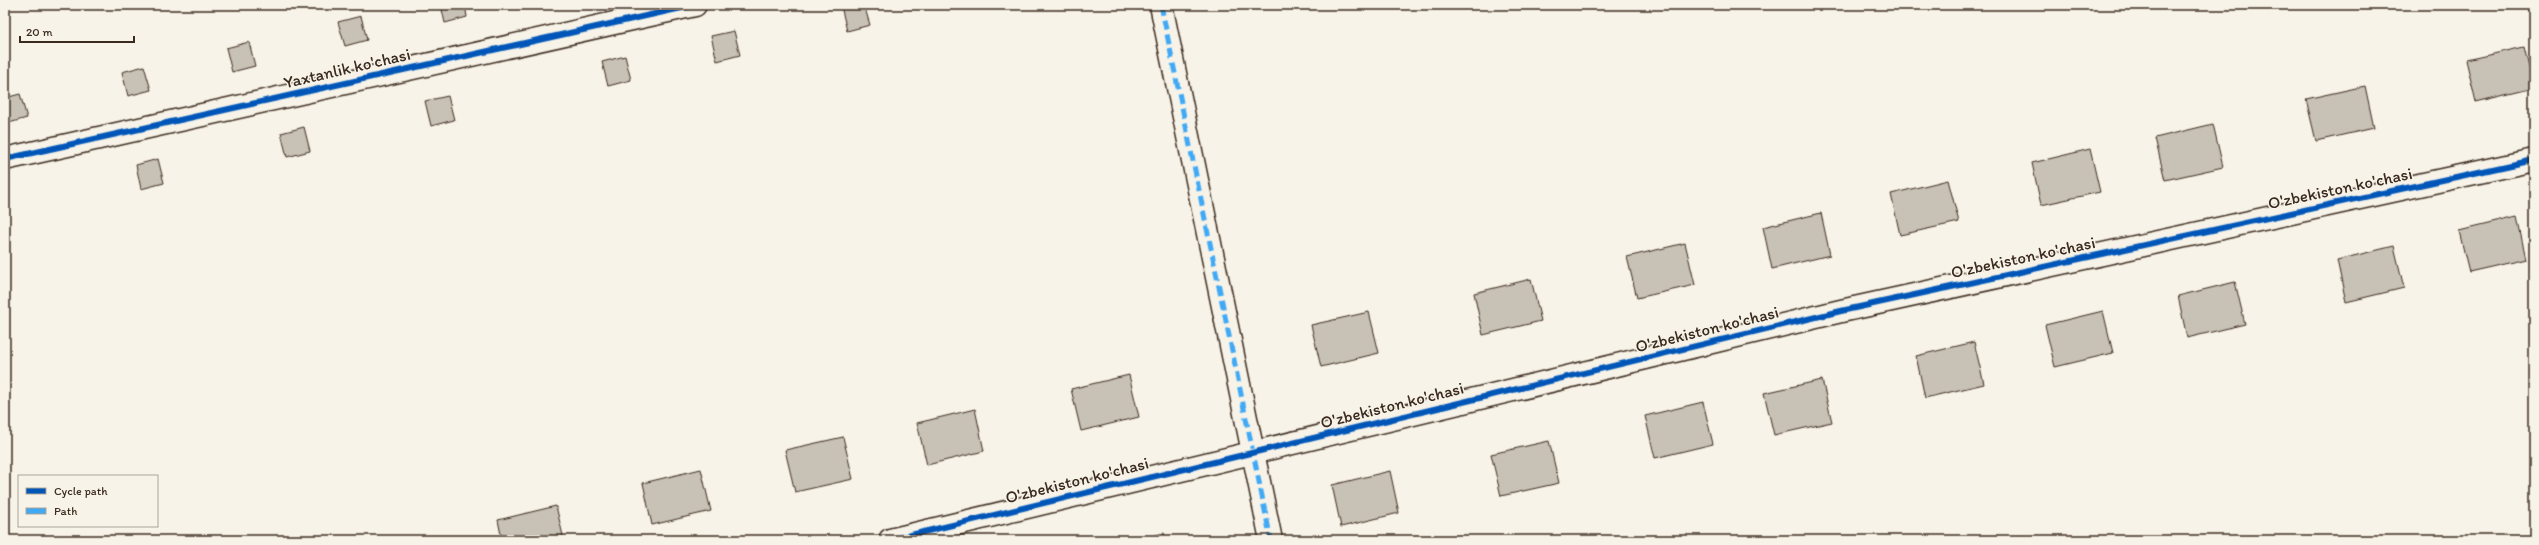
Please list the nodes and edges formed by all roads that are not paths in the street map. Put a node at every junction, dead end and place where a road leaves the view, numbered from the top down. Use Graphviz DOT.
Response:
graph roads {
  1 [pos="695,5"];
  2 [pos="1161,5"];
  3 [pos="5,159"];
  4 [pos="2534,160"];
  5 [pos="1252,452"];
  6 [pos="890,540"];
  7 [pos="1271,540"];
  1 -- 3 [label="street, Yaxtanlik ko'chasi"];
  2 -- 5 [label="street"];
  4 -- 5 [label="street, O'zbekiston ko'chasi"];
  5 -- 6 [label="street, O'zbekiston ko'chasi"];
  5 -- 7 [label="street"];
}
